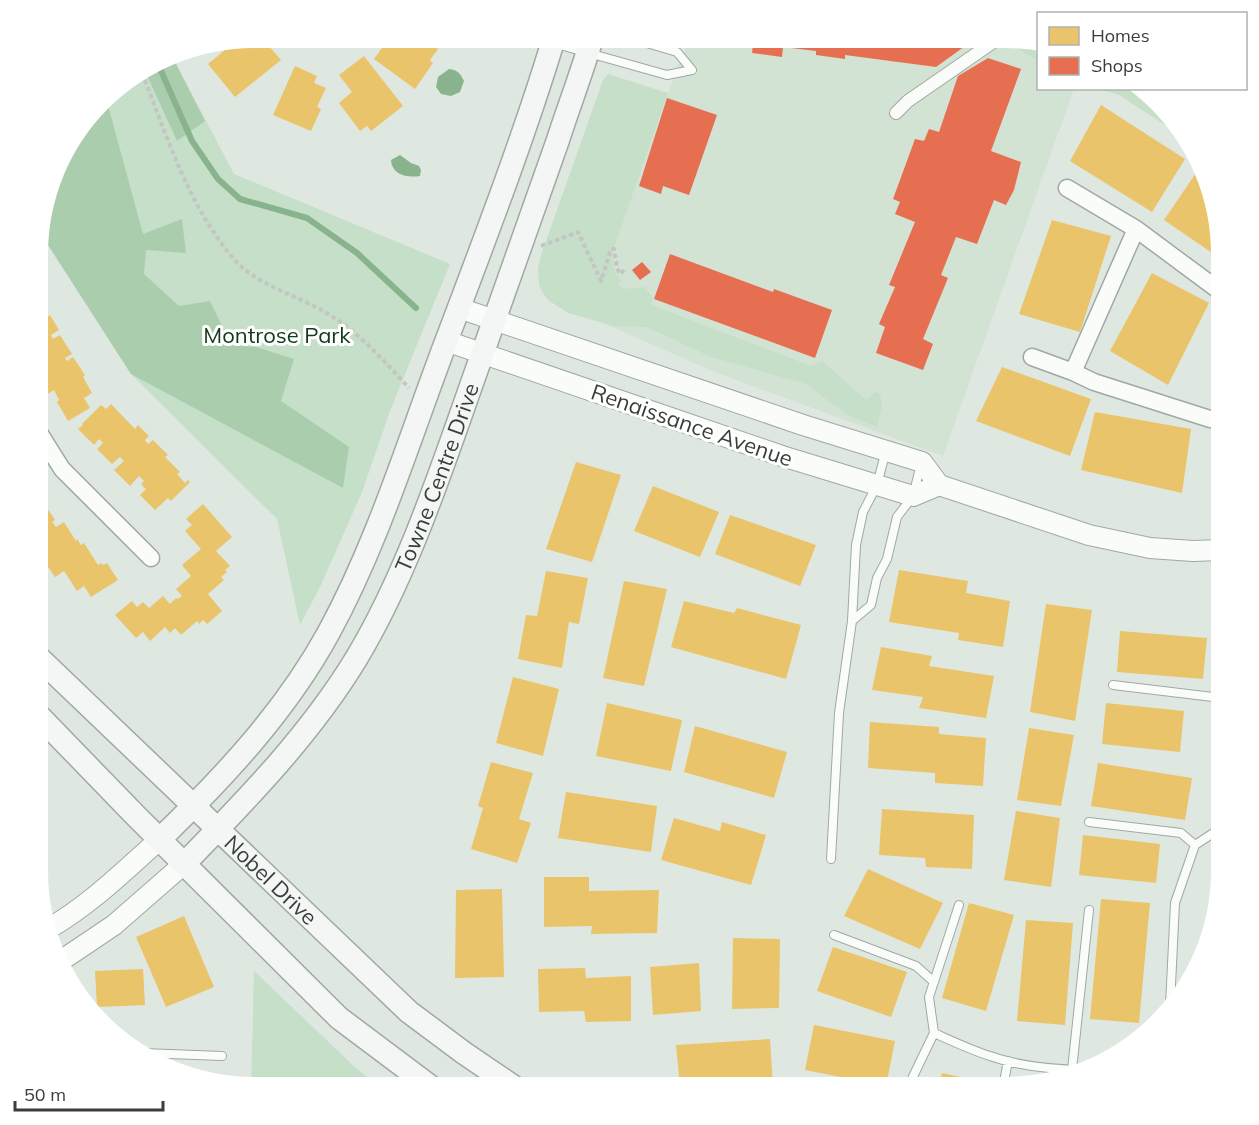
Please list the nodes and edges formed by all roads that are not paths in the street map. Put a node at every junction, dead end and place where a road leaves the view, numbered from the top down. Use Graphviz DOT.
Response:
graph roads {
  1 [pos="550,48"];
  2 [pos="589,48"];
  3 [pos="598,48"];
  4 [pos="664,48"];
  5 [pos="985,48"];
  6 [pos="896,113"];
  7 [pos="1067,188"];
  8 [pos="1136,229"];
  9 [pos="1211,285"];
  10 [pos="459,308"];
  11 [pos="494,320"];
  12 [pos="446,341"];
  13 [pos="482,353"];
  14 [pos="1032,357"];
  15 [pos="1073,372"];
  16 [pos="1211,419"];
  17 [pos="48,447"];
  18 [pos="886,450"];
  19 [pos="922,462"];
  20 [pos="939,484"];
  21 [pos="877,485"];
  22 [pos="913,496"];
  23 [pos="1211,550"];
  24 [pos="151,558"];
  25 [pos="852,621"];
  26 [pos="48,667"];
  27 [pos="1113,685"];
  28 [pos="1211,697"];
  29 [pos="48,725"];
  30 [pos="193,807"];
  31 [pos="1089,822"];
  32 [pos="218,829"];
  33 [pos="1211,835"];
  34 [pos="160,839"];
  35 [pos="1195,845"];
  36 [pos="831,859"];
  37 [pos="184,863"];
  38 [pos="959,905"];
  39 [pos="1089,910"];
  40 [pos="55,924"];
  41 [pos="834,935"];
  42 [pos="67,956"];
  43 [pos="934,982"];
  44 [pos="1171,992"];
  45 [pos="934,1033"];
  46 [pos="159,1054"];
  47 [pos="222,1056"];
  48 [pos="1008,1061"];
  49 [pos="1073,1065"];
  50 [pos="1062,1069"];
  51 [pos="418,1077"];
  52 [pos="499,1077"];
  53 [pos="913,1077"];
  54 [pos="1005,1077"];
  1 -- 10 [label="main road, Towne Centre Drive"];
  2 -- 11 [label="main road, Towne Centre Drive"];
  3 -- 4 [label="lane"];
  5 -- 6 [label="street"];
  7 -- 8 [label="street"];
  8 -- 9 [label="street"];
  8 -- 15 [label="street"];
  10 -- 11 [label="street, Renaissance Avenue"];
  10 -- 12 [label="main road, Towne Centre Drive"];
  11 -- 13 [label="main road, Towne Centre Drive"];
  11 -- 18 [label="street, Renaissance Avenue"];
  12 -- 13 [label="street, Renaissance Avenue"];
  12 -- 30 [label="main road, Towne Centre Drive"];
  13 -- 21 [label="street, Renaissance Avenue"];
  13 -- 32 [label="main road, Towne Centre Drive"];
  14 -- 15 [label="street"];
  15 -- 16 [label="street"];
  17 -- 24 [label="street"];
  18 -- 19 [label="street, Renaissance Avenue"];
  18 -- 21 [label="lane"];
  19 -- 20 [label="street"];
  19 -- 22 [label="lane"];
  20 -- 22 [label="street"];
  20 -- 23 [label="street"];
  21 -- 22 [label="street, Renaissance Avenue"];
  21 -- 25 [label="lane"];
  22 -- 25 [label="lane"];
  25 -- 36 [label="lane"];
  26 -- 30 [label="main road, Nobel Drive"];
  27 -- 28 [label="lane"];
  29 -- 34 [label="main road"];
  30 -- 32 [label="main road, Nobel Drive"];
  30 -- 34 [label="main road, Towne Centre Drive"];
  31 -- 35 [label="lane"];
  32 -- 37 [label="main road, Towne Centre Drive"];
  32 -- 52 [label="main road, Nobel Drive"];
  33 -- 35 [label="lane"];
  34 -- 37 [label="main road"];
  34 -- 40 [label="street"];
  35 -- 44 [label="lane"];
  37 -- 42 [label="street"];
  37 -- 51 [label="main road"];
  38 -- 43 [label="lane"];
  39 -- 49 [label="lane"];
  41 -- 43 [label="lane"];
  43 -- 45 [label="lane"];
  45 -- 48 [label="lane"];
  45 -- 53 [label="lane"];
  46 -- 47 [label="lane"];
  48 -- 50 [label="lane"];
  48 -- 54 [label="lane"];
}
